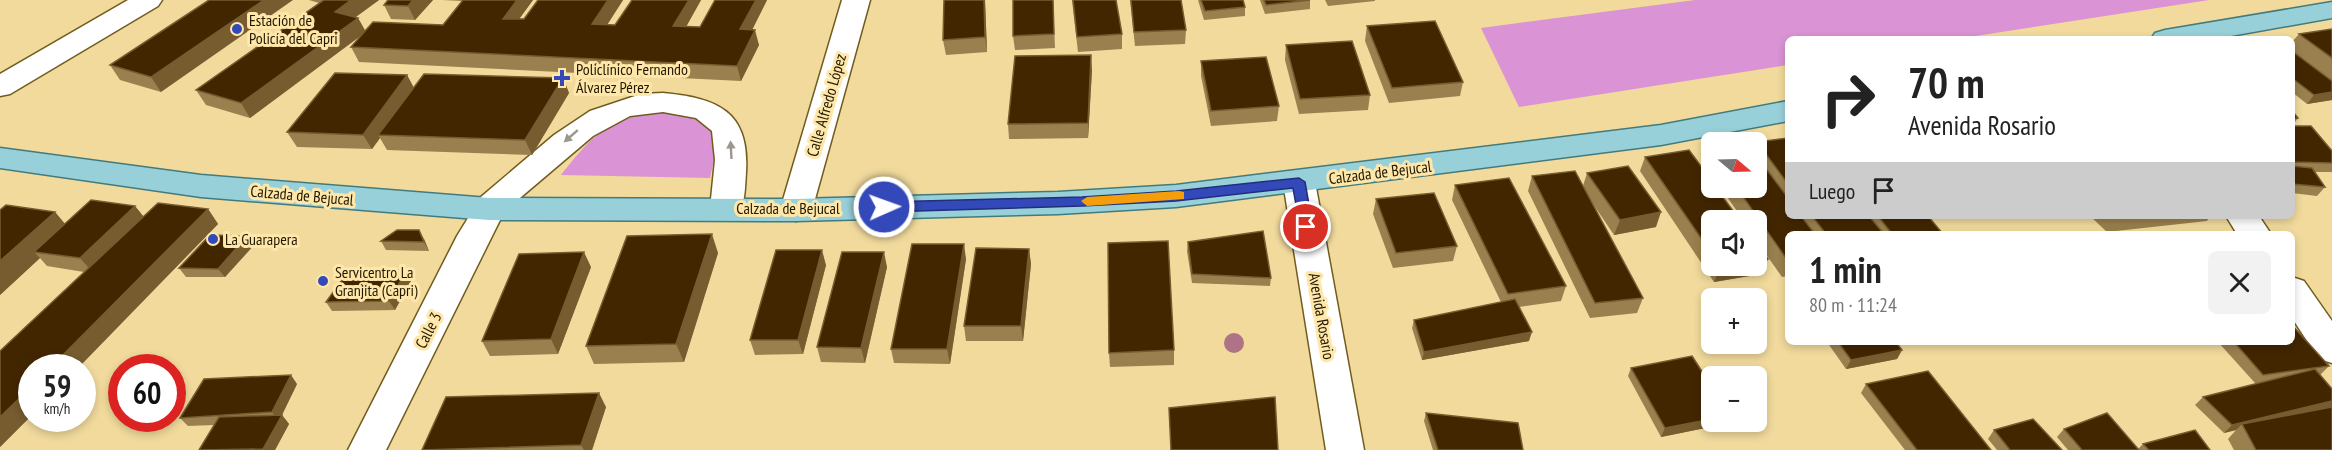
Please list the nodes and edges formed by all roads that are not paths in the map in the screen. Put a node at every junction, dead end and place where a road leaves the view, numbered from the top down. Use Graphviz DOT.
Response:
graph roads {
  1 [pos="148,0"];
  2 [pos="856,0"];
  3 [pos="2332,10"];
  4 [pos="2182,36"];
  5 [pos="0,87"];
  6 [pos="1785,112"];
  7 [pos="0,158"];
  8 [pos="1299,182"];
  9 [pos="489,209"];
  10 [pos="726,209"];
  11 [pos="796,210"];
  12 [pos="2295,294"];
  13 [pos="2332,350"];
  14 [pos="367,450"];
  15 [pos="1345,450"];
  1 -- 5 [label="street"];
  2 -- 11 [label="street, Calle Alfredo López"];
  3 -- 4 [label="main road"];
  6 -- 8 [label="main road, Calzada de Bejucal"];
  7 -- 9 [label="main road, Calzada de Bejucal"];
  8 -- 11 [label="main road, Calzada de Bejucal"];
  8 -- 15 [label="street, Avenida Rosario"];
  9 -- 10 [label="main road, Calzada de Bejucal"];
  10 -- 9 [label="street, one-way"];
  9 -- 14 [label="street, Calle 3"];
  10 -- 11 [label="main road, Calzada de Bejucal"];
  12 -- 13 [label="street"];
}
